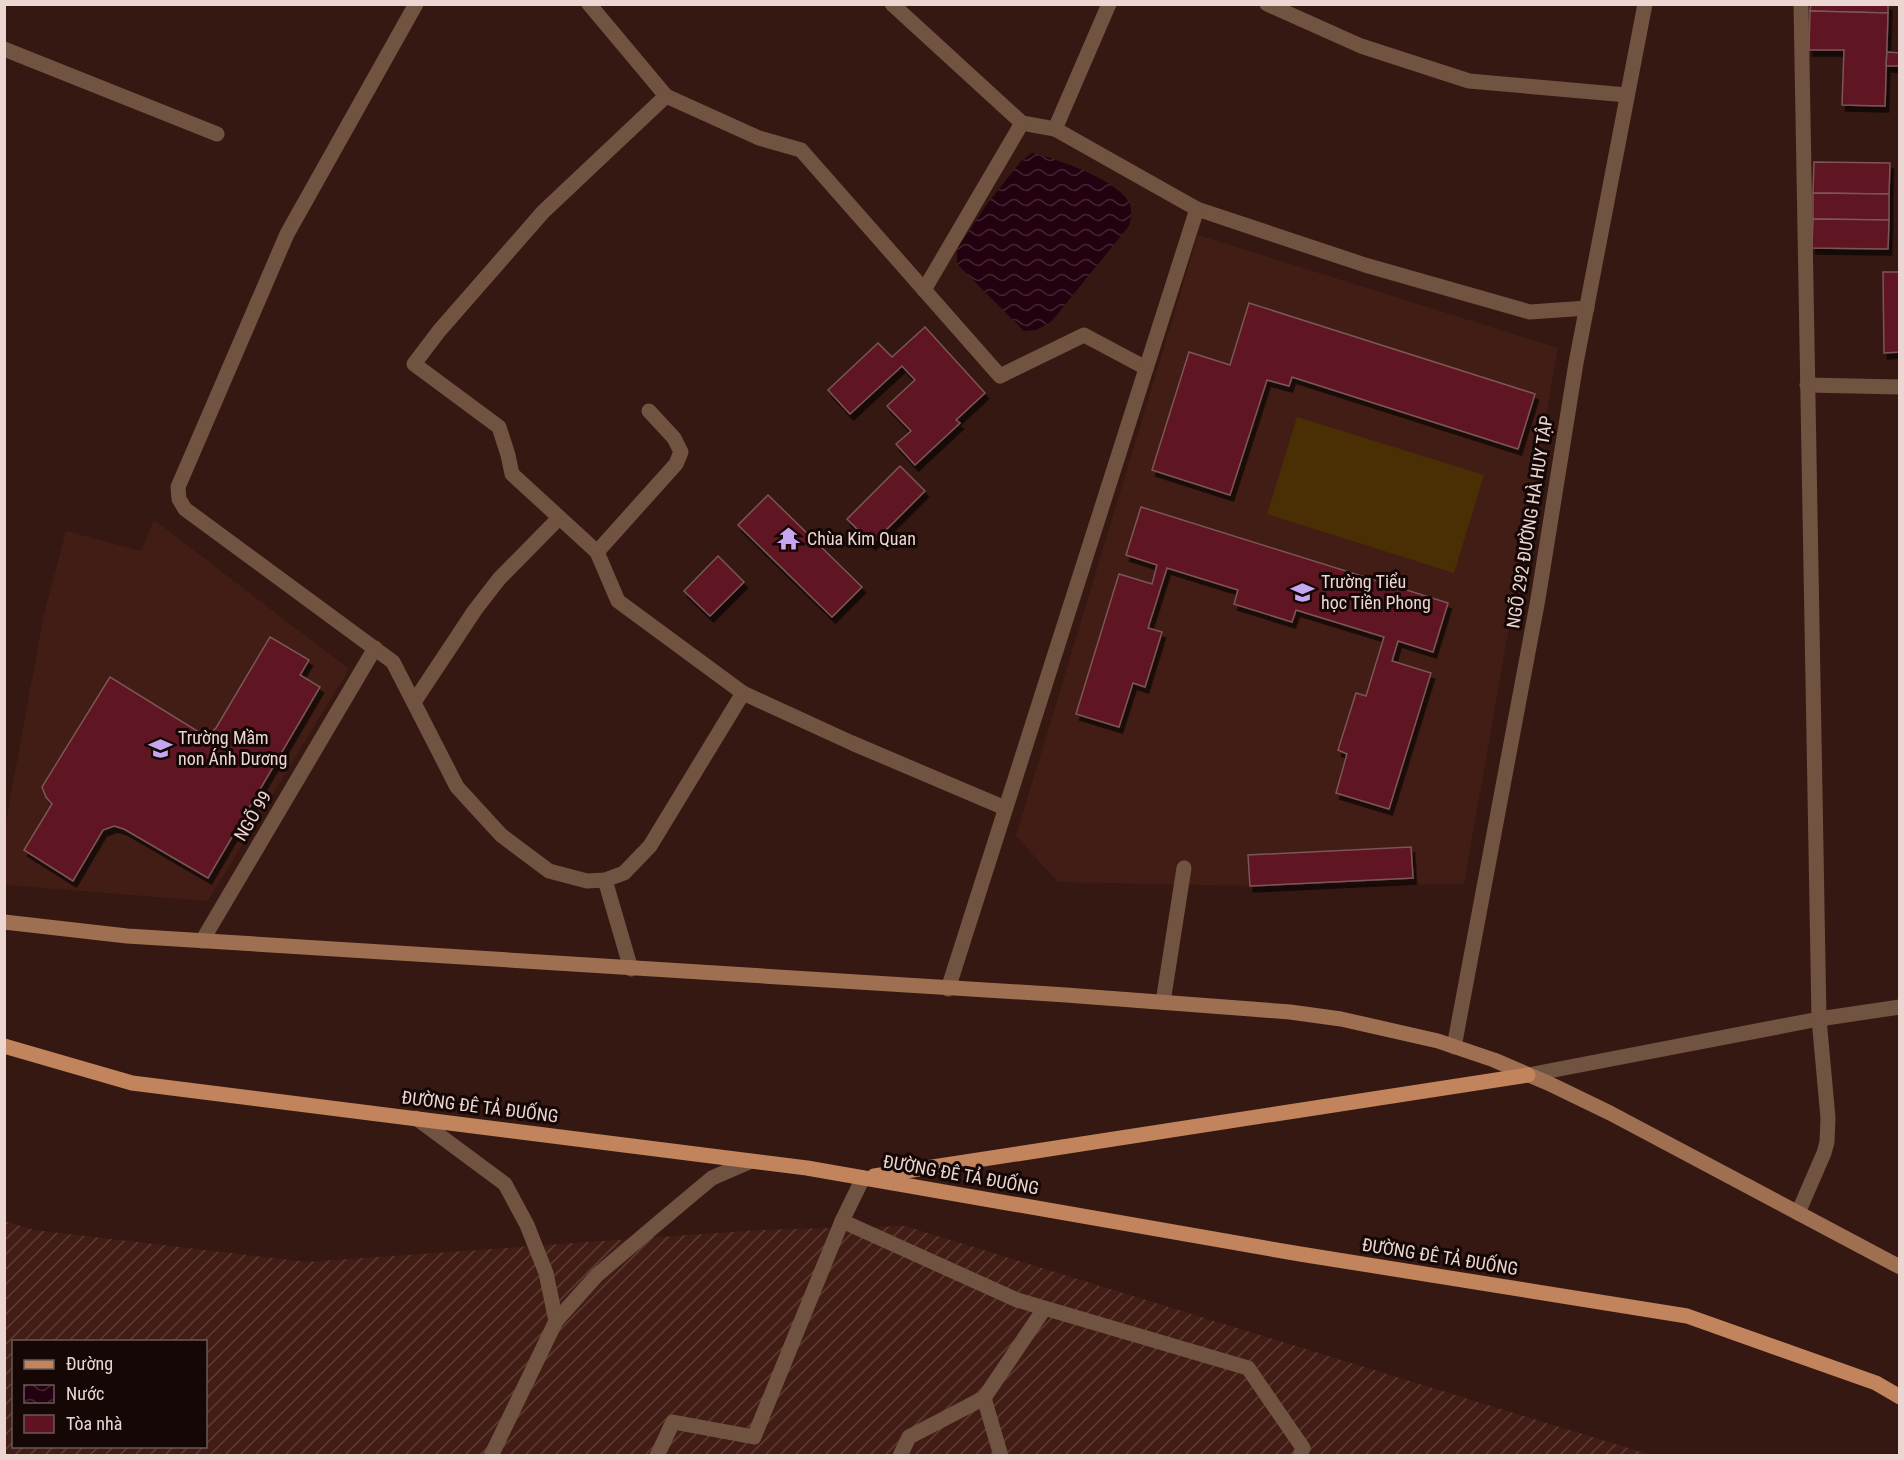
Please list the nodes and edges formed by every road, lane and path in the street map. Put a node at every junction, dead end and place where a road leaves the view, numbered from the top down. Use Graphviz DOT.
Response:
graph roads {
  1 [pos="416,4"];
  2 [pos="589,4"];
  3 [pos="892,4"];
  4 [pos="1109,4"];
  5 [pos="1267,4"];
  6 [pos="1645,4"];
  7 [pos="1801,4"];
  8 [pos="4,49"];
  9 [pos="1627,95"];
  10 [pos="666,96"];
  11 [pos="1022,123"];
  12 [pos="1055,129"];
  13 [pos="216,134"];
  14 [pos="1197,209"];
  15 [pos="924,290"];
  16 [pos="1587,308"];
  17 [pos="1146,368"];
  18 [pos="1807,385"];
  19 [pos="1899,387"];
  20 [pos="649,411"];
  21 [pos="559,518"];
  22 [pos="597,552"];
  23 [pos="375,648"];
  24 [pos="743,693"];
  25 [pos="414,702"];
  26 [pos="1005,808"];
  27 [pos="1184,868"];
  28 [pos="606,880"];
  29 [pos="4,922"];
  30 [pos="202,941"];
  31 [pos="631,969"];
  32 [pos="948,989"];
  33 [pos="1163,1002"];
  34 [pos="1899,1007"];
  35 [pos="1819,1019"];
  36 [pos="4,1046"];
  37 [pos="1454,1047"];
  38 [pos="1528,1075"];
  39 [pos="416,1118"];
  40 [pos="751,1161"];
  41 [pos="862,1178"];
  42 [pos="1798,1213"];
  43 [pos="843,1221"];
  44 [pos="1899,1267"];
  45 [pos="1044,1309"];
  46 [pos="556,1321"];
  47 [pos="1899,1397"];
  48 [pos="984,1398"];
  49 [pos="491,1455"];
  50 [pos="657,1455"];
  51 [pos="900,1455"];
  52 [pos="1001,1455"];
  53 [pos="1299,1455"];
  1 -- 23 [label="street"];
  2 -- 10 [label="street"];
  3 -- 11 [label="street"];
  4 -- 12 [label="street"];
  5 -- 9 [label="street"];
  6 -- 9 [label="street, NGÕ 292 ĐƯỜNG HÀ HUY TẬP"];
  7 -- 18 [label="street"];
  8 -- 13 [label="street"];
  9 -- 16 [label="street, NGÕ 292 ĐƯỜNG HÀ HUY TẬP"];
  10 -- 15 [label="street"];
  10 -- 21 [label="street"];
  11 -- 12 [label="street"];
  11 -- 15 [label="street"];
  12 -- 14 [label="street"];
  14 -- 16 [label="street"];
  14 -- 17 [label="street"];
  15 -- 17 [label="street"];
  16 -- 37 [label="street, NGÕ 292 ĐƯỜNG HÀ HUY TẬP"];
  17 -- 26 [label="street"];
  18 -- 19 [label="street"];
  18 -- 35 [label="street"];
  20 -- 22 [label="street"];
  21 -- 22 [label="street"];
  21 -- 25 [label="street"];
  22 -- 24 [label="street"];
  23 -- 25 [label="street"];
  23 -- 30 [label="street, NGÕ 99"];
  24 -- 26 [label="street"];
  24 -- 28 [label="street"];
  25 -- 28 [label="street"];
  26 -- 32 [label="street"];
  27 -- 33 [label="street"];
  28 -- 31 [label="street"];
  29 -- 30 [label="street"];
  30 -- 31 [label="street"];
  31 -- 32 [label="street"];
  32 -- 33 [label="street"];
  33 -- 37 [label="street"];
  34 -- 35 [label="street"];
  35 -- 38 [label="street"];
  35 -- 42 [label="street"];
  36 -- 39 [label="main road, ĐƯỜNG ĐÊ TẢ ĐUỐNG"];
  37 -- 38 [label="street"];
  38 -- 41 [label="main road"];
  38 -- 42 [label="street"];
  39 -- 40 [label="main road, ĐƯỜNG ĐÊ TẢ ĐUỐNG"];
  39 -- 46 [label="street"];
  40 -- 41 [label="main road, ĐƯỜNG ĐÊ TẢ ĐUỐNG"];
  40 -- 46 [label="street"];
  41 -- 43 [label="street"];
  41 -- 47 [label="main road, ĐƯỜNG ĐÊ TẢ ĐUỐNG"];
  42 -- 44 [label="street"];
  43 -- 45 [label="street"];
  43 -- 50 [label="street"];
  45 -- 48 [label="street"];
  45 -- 53 [label="street"];
  46 -- 49 [label="street"];
  48 -- 51 [label="street"];
  48 -- 52 [label="street"];
}
